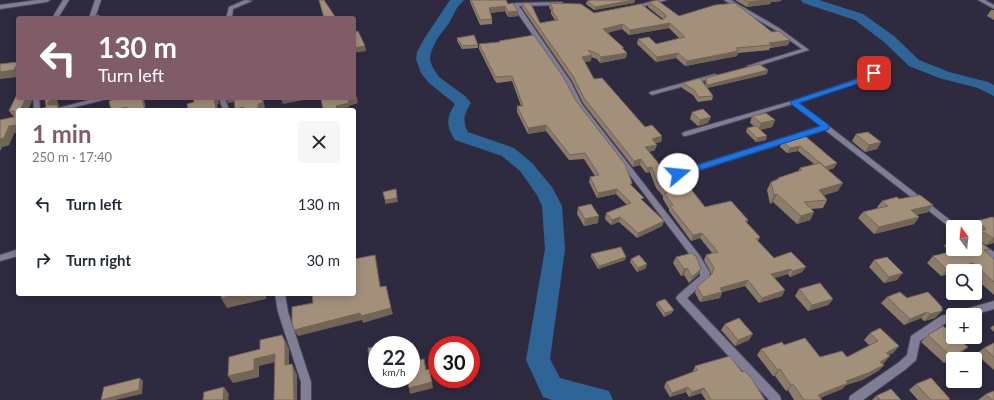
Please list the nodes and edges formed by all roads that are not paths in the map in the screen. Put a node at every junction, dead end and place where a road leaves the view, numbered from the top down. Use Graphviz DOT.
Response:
graph roads {
  1 [pos="47,0"];
  2 [pos="66,0"];
  3 [pos="98,0"];
  4 [pos="248,0"];
  5 [pos="664,0"];
  6 [pos="727,0"];
  7 [pos="981,0"];
  8 [pos="513,3"];
  9 [pos="567,4"];
  10 [pos="0,7"];
  11 [pos="994,8"];
  12 [pos="651,13"];
  13 [pos="56,16"];
  14 [pos="93,16"];
  15 [pos="229,16"];
  16 [pos="746,68"];
  17 [pos="874,73"];
  18 [pos="724,74"];
  19 [pos="652,93"];
  20 [pos="97,100"];
  21 [pos="794,102"];
  22 [pos="64,108"];
  23 [pos="826,127"];
  24 [pos="686,134"];
  25 [pos="678,174"];
  26 [pos="946,220"];
  27 [pos="982,248"];
  28 [pos="16,253"];
  29 [pos="994,257"];
  30 [pos="0,258"];
  31 [pos="280,296"];
  32 [pos="994,305"];
  33 [pos="982,308"];
  34 [pos="946,318"];
  35 [pos="306,400"];
  36 [pos="776,400"];
  37 [pos="854,400"];
  1 -- 10 [label="street"];
  2 -- 13 [label="street"];
  3 -- 14 [label="street"];
  4 -- 15 [label="street"];
  5 -- 12 [label="street"];
  6 -- 16 [label="street"];
  7 -- 11 [label="street"];
  8 -- 9 [label="street"];
  8 -- 36 [label="street"];
  17 -- 21 [label="street"];
  18 -- 19 [label="street"];
  20 -- 22 [label="street"];
  21 -- 23 [label="street"];
  21 -- 24 [label="street"];
  23 -- 25 [label="street"];
  23 -- 26 [label="street"];
  27 -- 29 [label="street"];
  28 -- 30 [label="street"];
  31 -- 35 [label="street"];
  32 -- 33 [label="street"];
  34 -- 37 [label="street"];
}
